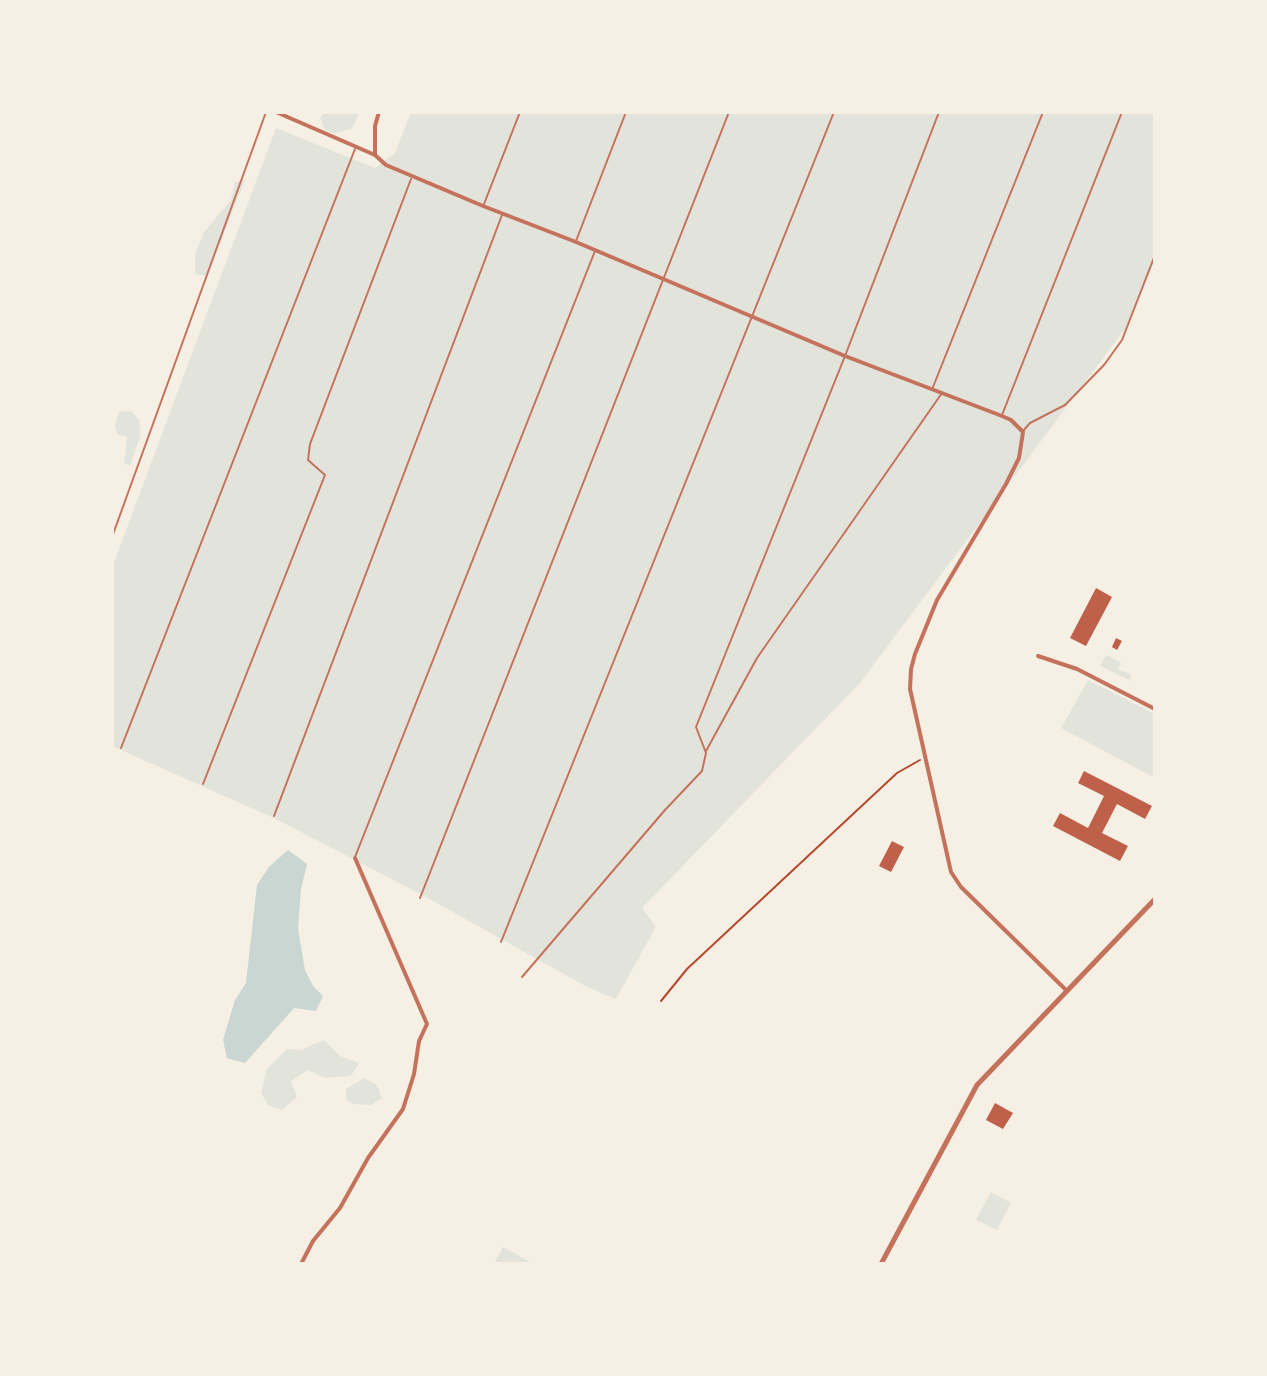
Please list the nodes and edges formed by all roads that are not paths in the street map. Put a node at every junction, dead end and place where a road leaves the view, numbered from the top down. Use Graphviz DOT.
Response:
graph roads {
  1 [pos="266,112"];
  2 [pos="276,112"];
  3 [pos="379,112"];
  4 [pos="520,112"];
  5 [pos="626,112"];
  6 [pos="729,112"];
  7 [pos="834,112"];
  8 [pos="939,112"];
  9 [pos="1043,112"];
  10 [pos="1122,112"];
  11 [pos="355,147"];
  12 [pos="375,155"];
  13 [pos="412,176"];
  14 [pos="483,206"];
  15 [pos="502,213"];
  16 [pos="576,242"];
  17 [pos="595,251"];
  18 [pos="1155,255"];
  19 [pos="663,281"];
  20 [pos="753,316"];
  21 [pos="845,356"];
  22 [pos="933,388"];
  23 [pos="943,392"];
  24 [pos="1002,416"];
  25 [pos="1023,432"];
  26 [pos="112,537"];
  27 [pos="1038,656"];
  28 [pos="1155,709"];
  29 [pos="121,748"];
  30 [pos="706,753"];
  31 [pos="203,784"];
  32 [pos="274,816"];
  33 [pos="355,858"];
  34 [pos="420,898"];
  35 [pos="1155,899"];
  36 [pos="501,942"];
  37 [pos="522,977"];
  38 [pos="1066,990"];
  39 [pos="301,1264"];
  40 [pos="881,1264"];
  1 -- 26 [label="lane"];
  2 -- 11 [label="street"];
  3 -- 12 [label="street"];
  4 -- 14 [label="lane"];
  5 -- 16 [label="lane"];
  6 -- 19 [label="lane"];
  7 -- 20 [label="lane"];
  8 -- 21 [label="lane"];
  9 -- 22 [label="lane"];
  10 -- 24 [label="lane"];
  11 -- 12 [label="street"];
  11 -- 29 [label="lane"];
  12 -- 13 [label="street"];
  13 -- 14 [label="street"];
  13 -- 31 [label="lane"];
  14 -- 15 [label="street"];
  15 -- 16 [label="street"];
  15 -- 32 [label="lane"];
  16 -- 17 [label="street"];
  17 -- 19 [label="street"];
  17 -- 33 [label="lane"];
  18 -- 25 [label="lane"];
  19 -- 20 [label="street"];
  19 -- 34 [label="lane"];
  20 -- 21 [label="street"];
  20 -- 36 [label="lane"];
  21 -- 22 [label="street"];
  21 -- 30 [label="lane"];
  22 -- 23 [label="street"];
  23 -- 24 [label="street"];
  23 -- 30 [label="lane"];
  24 -- 25 [label="street"];
  25 -- 38 [label="street"];
  27 -- 28 [label="street"];
  30 -- 37 [label="lane"];
  33 -- 39 [label="street"];
  35 -- 38 [label="street"];
  38 -- 40 [label="street"];
}
